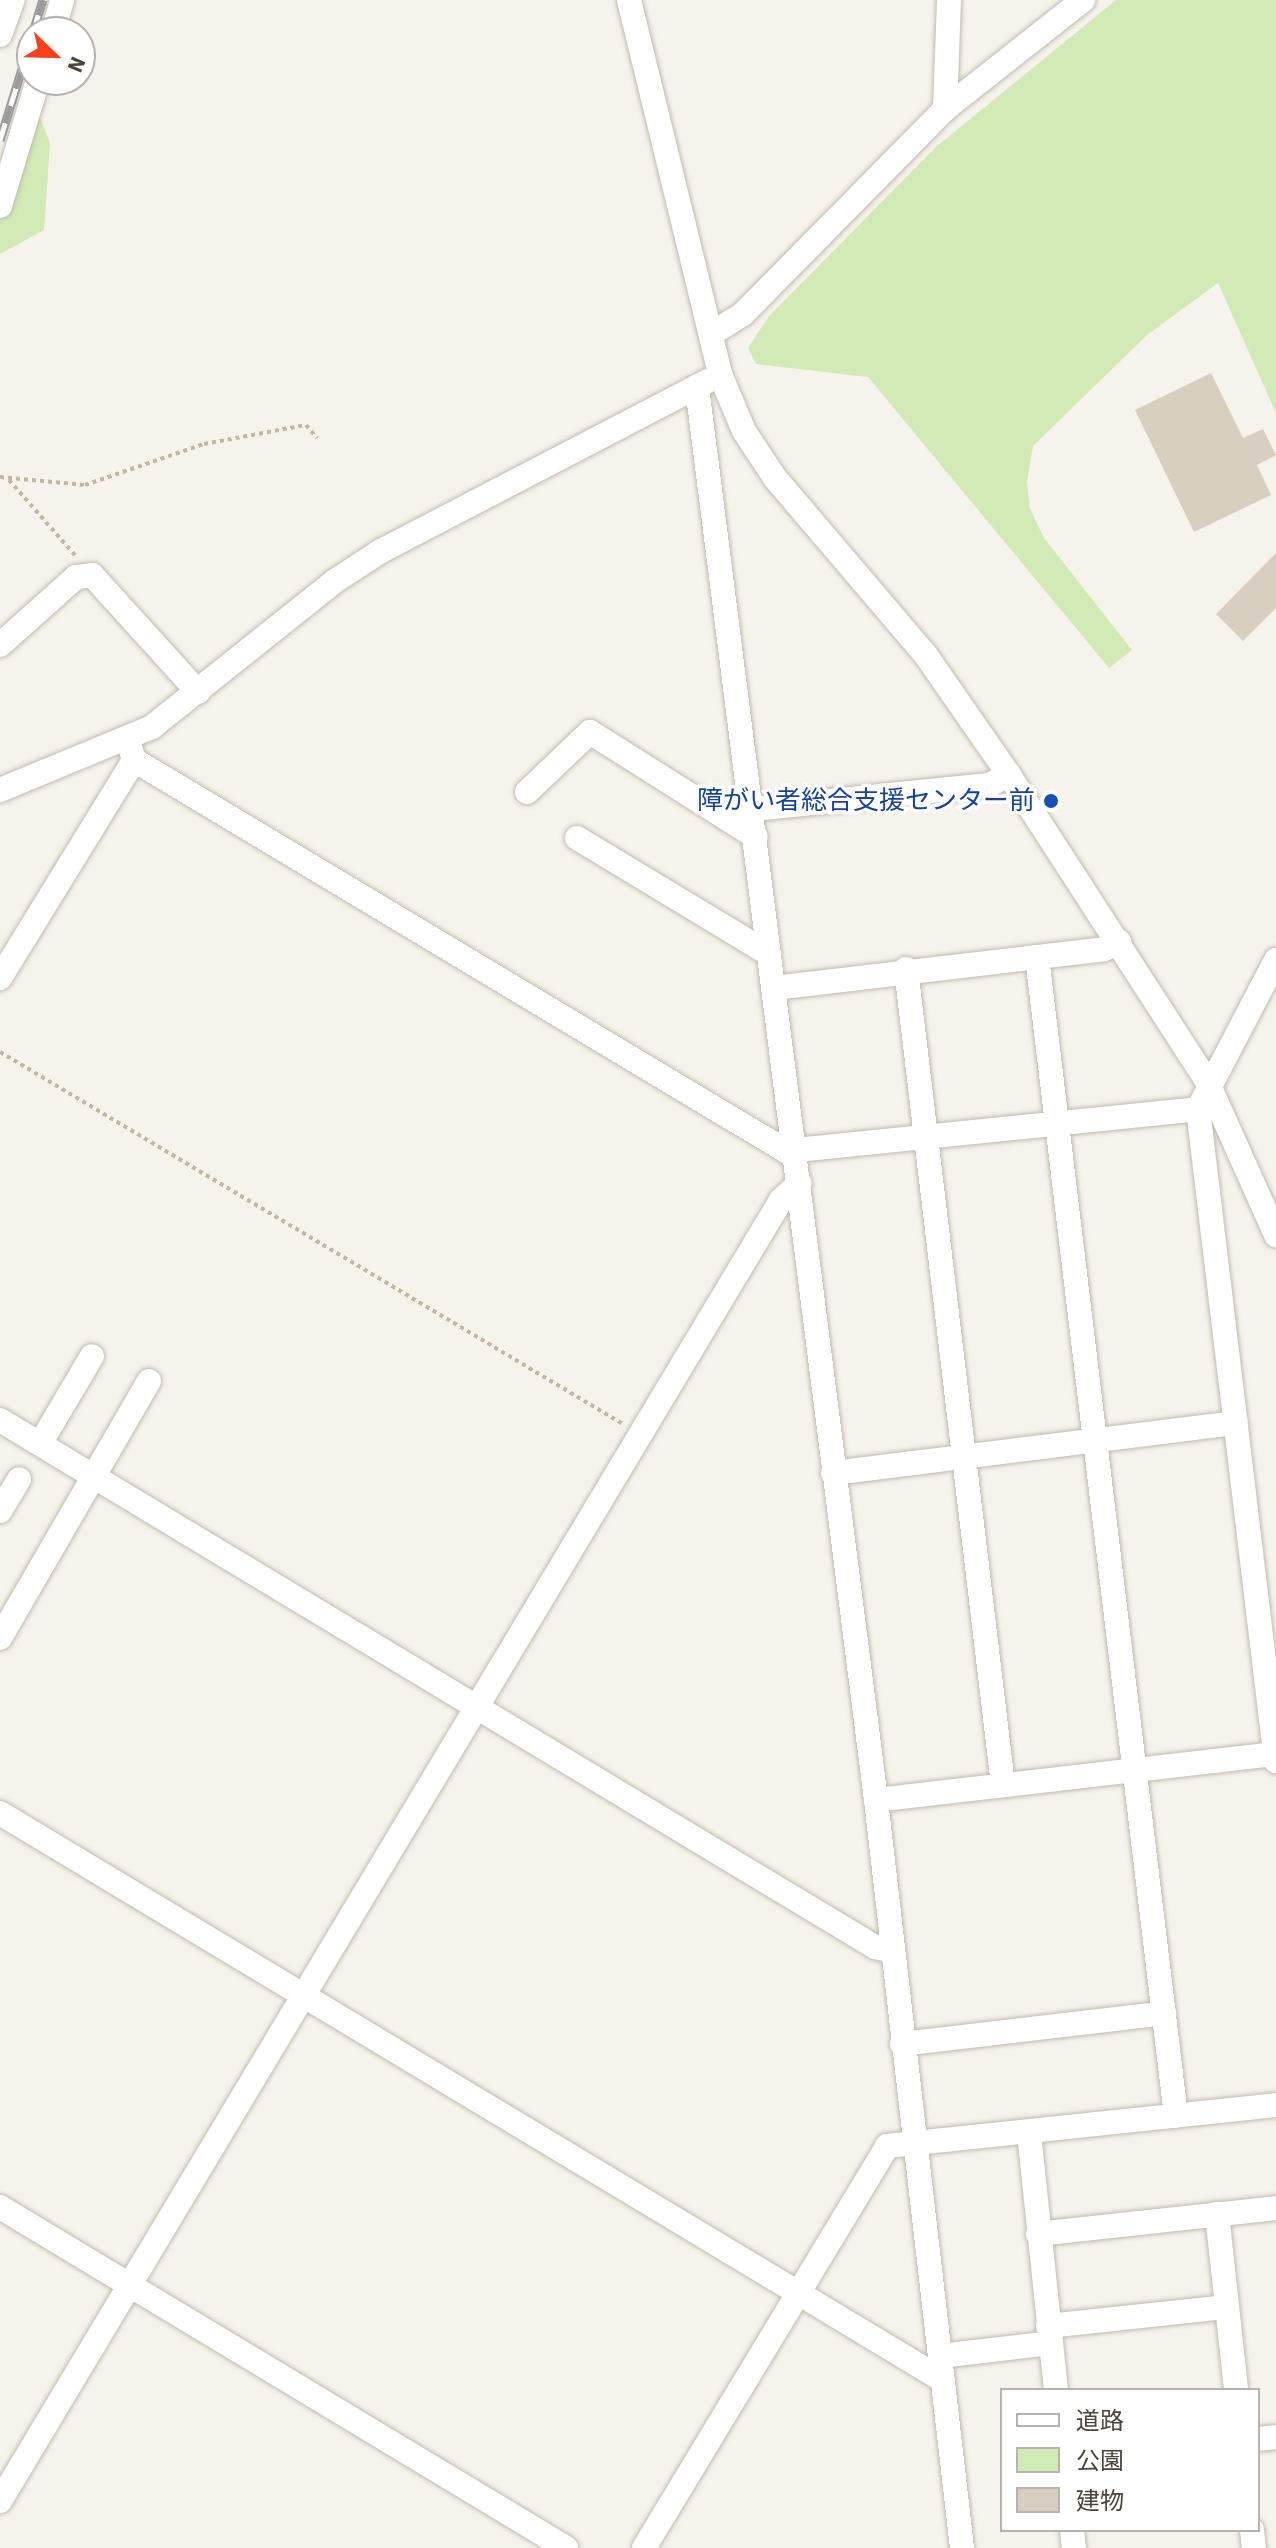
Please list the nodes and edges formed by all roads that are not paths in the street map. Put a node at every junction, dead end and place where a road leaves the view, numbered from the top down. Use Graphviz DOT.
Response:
graph roads {
  1 [pos="629,0"];
  2 [pos="949,0"];
  3 [pos="1083,0"];
  4 [pos="8,6"];
  5 [pos="0,35"];
  6 [pos="33,96"];
  7 [pos="945,109"];
  8 [pos="0,206"];
  9 [pos="711,334"];
  10 [pos="720,374"];
  11 [pos="697,387"];
  12 [pos="0,645"];
  13 [pos="198,692"];
  14 [pos="130,750"];
  15 [pos="1009,775"];
  16 [pos="0,790"];
  17 [pos="527,792"];
  18 [pos="753,809"];
  19 [pos="756,837"];
  20 [pos="577,838"];
  21 [pos="1119,942"];
  22 [pos="769,954"];
  23 [pos="1037,957"];
  24 [pos="1276,960"];
  25 [pos="906,969"];
  26 [pos="0,978"];
  27 [pos="774,988"];
  28 [pos="1208,1083"];
  29 [pos="1198,1109"];
  30 [pos="1058,1125"];
  31 [pos="925,1139"];
  32 [pos="795,1153"];
  33 [pos="800,1183"];
  34 [pos="1276,1235"];
  35 [pos="92,1356"];
  36 [pos="149,1381"];
  37 [pos="0,1420"];
  38 [pos="1236,1423"];
  39 [pos="1094,1441"];
  40 [pos="40,1444"];
  41 [pos="962,1457"];
  42 [pos="833,1473"];
  43 [pos="95,1477"];
  44 [pos="19,1479"];
  45 [pos="0,1511"];
  46 [pos="0,1638"];
  47 [pos="477,1707"];
  48 [pos="1276,1754"];
  49 [pos="1276,1761"];
  50 [pos="1136,1771"];
  51 [pos="1003,1785"];
  52 [pos="876,1800"];
  53 [pos="0,1813"];
  54 [pos="889,1950"];
  55 [pos="303,1996"];
  56 [pos="1164,2013"];
  57 [pos="902,2044"];
  58 [pos="1276,2105"];
  59 [pos="1176,2116"];
  60 [pos="1029,2133"];
  61 [pos="916,2146"];
  62 [pos="0,2207"];
  63 [pos="1276,2208"];
  64 [pos="1217,2214"];
  65 [pos="1038,2234"];
  66 [pos="131,2286"];
  67 [pos="798,2292"];
  68 [pos="1227,2307"];
  69 [pos="1049,2335"];
  70 [pos="942,2368"];
  71 [pos="1056,2388"];
  72 [pos="1236,2388"];
  73 [pos="0,2501"];
  74 [pos="566,2548"];
  75 [pos="644,2548"];
  76 [pos="962,2548"];
  1 -- 9 [label="street"];
  2 -- 7 [label="street"];
  3 -- 7 [label="street"];
  4 -- 5 [label="street"];
  6 -- 8 [label="street"];
  7 -- 9 [label="street"];
  9 -- 10 [label="street"];
  10 -- 11 [label="street"];
  10 -- 15 [label="street"];
  11 -- 13 [label="street"];
  11 -- 18 [label="street"];
  12 -- 13 [label="street"];
  13 -- 14 [label="street"];
  14 -- 16 [label="street"];
  14 -- 26 [label="street"];
  14 -- 32 [label="street"];
  15 -- 18 [label="street"];
  15 -- 21 [label="street"];
  17 -- 19 [label="street"];
  18 -- 19 [label="street"];
  19 -- 22 [label="street"];
  20 -- 22 [label="street"];
  21 -- 23 [label="street"];
  21 -- 28 [label="street"];
  22 -- 27 [label="street"];
  23 -- 25 [label="street"];
  23 -- 30 [label="street"];
  24 -- 28 [label="street"];
  25 -- 27 [label="street"];
  25 -- 31 [label="street"];
  27 -- 32 [label="street"];
  28 -- 29 [label="street"];
  28 -- 34 [label="street"];
  29 -- 30 [label="street"];
  29 -- 38 [label="street"];
  30 -- 31 [label="street"];
  30 -- 39 [label="street"];
  31 -- 32 [label="street"];
  31 -- 41 [label="street"];
  32 -- 33 [label="street"];
  33 -- 42 [label="street"];
  33 -- 47 [label="street"];
  35 -- 40 [label="street"];
  36 -- 43 [label="street"];
  37 -- 40 [label="street"];
  38 -- 39 [label="street"];
  38 -- 48 [label="street"];
  39 -- 41 [label="street"];
  39 -- 50 [label="street"];
  40 -- 43 [label="street"];
  41 -- 42 [label="street"];
  41 -- 51 [label="street"];
  42 -- 52 [label="street"];
  43 -- 46 [label="street"];
  43 -- 47 [label="street"];
  44 -- 45 [label="street"];
  47 -- 54 [label="street"];
  47 -- 55 [label="street"];
  48 -- 49 [label="street"];
  48 -- 50 [label="street"];
  50 -- 51 [label="street"];
  50 -- 56 [label="street"];
  51 -- 52 [label="street"];
  52 -- 54 [label="street"];
  53 -- 55 [label="street"];
  54 -- 57 [label="street"];
  55 -- 66 [label="street"];
  55 -- 67 [label="street"];
  56 -- 57 [label="street"];
  56 -- 59 [label="street"];
  57 -- 61 [label="street"];
  58 -- 59 [label="street"];
  59 -- 60 [label="street"];
  60 -- 61 [label="street"];
  60 -- 65 [label="street"];
  61 -- 67 [label="street"];
  61 -- 70 [label="street"];
  62 -- 66 [label="street"];
  63 -- 64 [label="street"];
  64 -- 65 [label="street"];
  64 -- 68 [label="street"];
  65 -- 69 [label="street"];
  66 -- 73 [label="street"];
  66 -- 74 [label="street"];
  67 -- 70 [label="street"];
  67 -- 75 [label="street"];
  68 -- 69 [label="street"];
  68 -- 72 [label="street"];
  69 -- 70 [label="street"];
  69 -- 71 [label="street"];
  70 -- 76 [label="street"];
}
